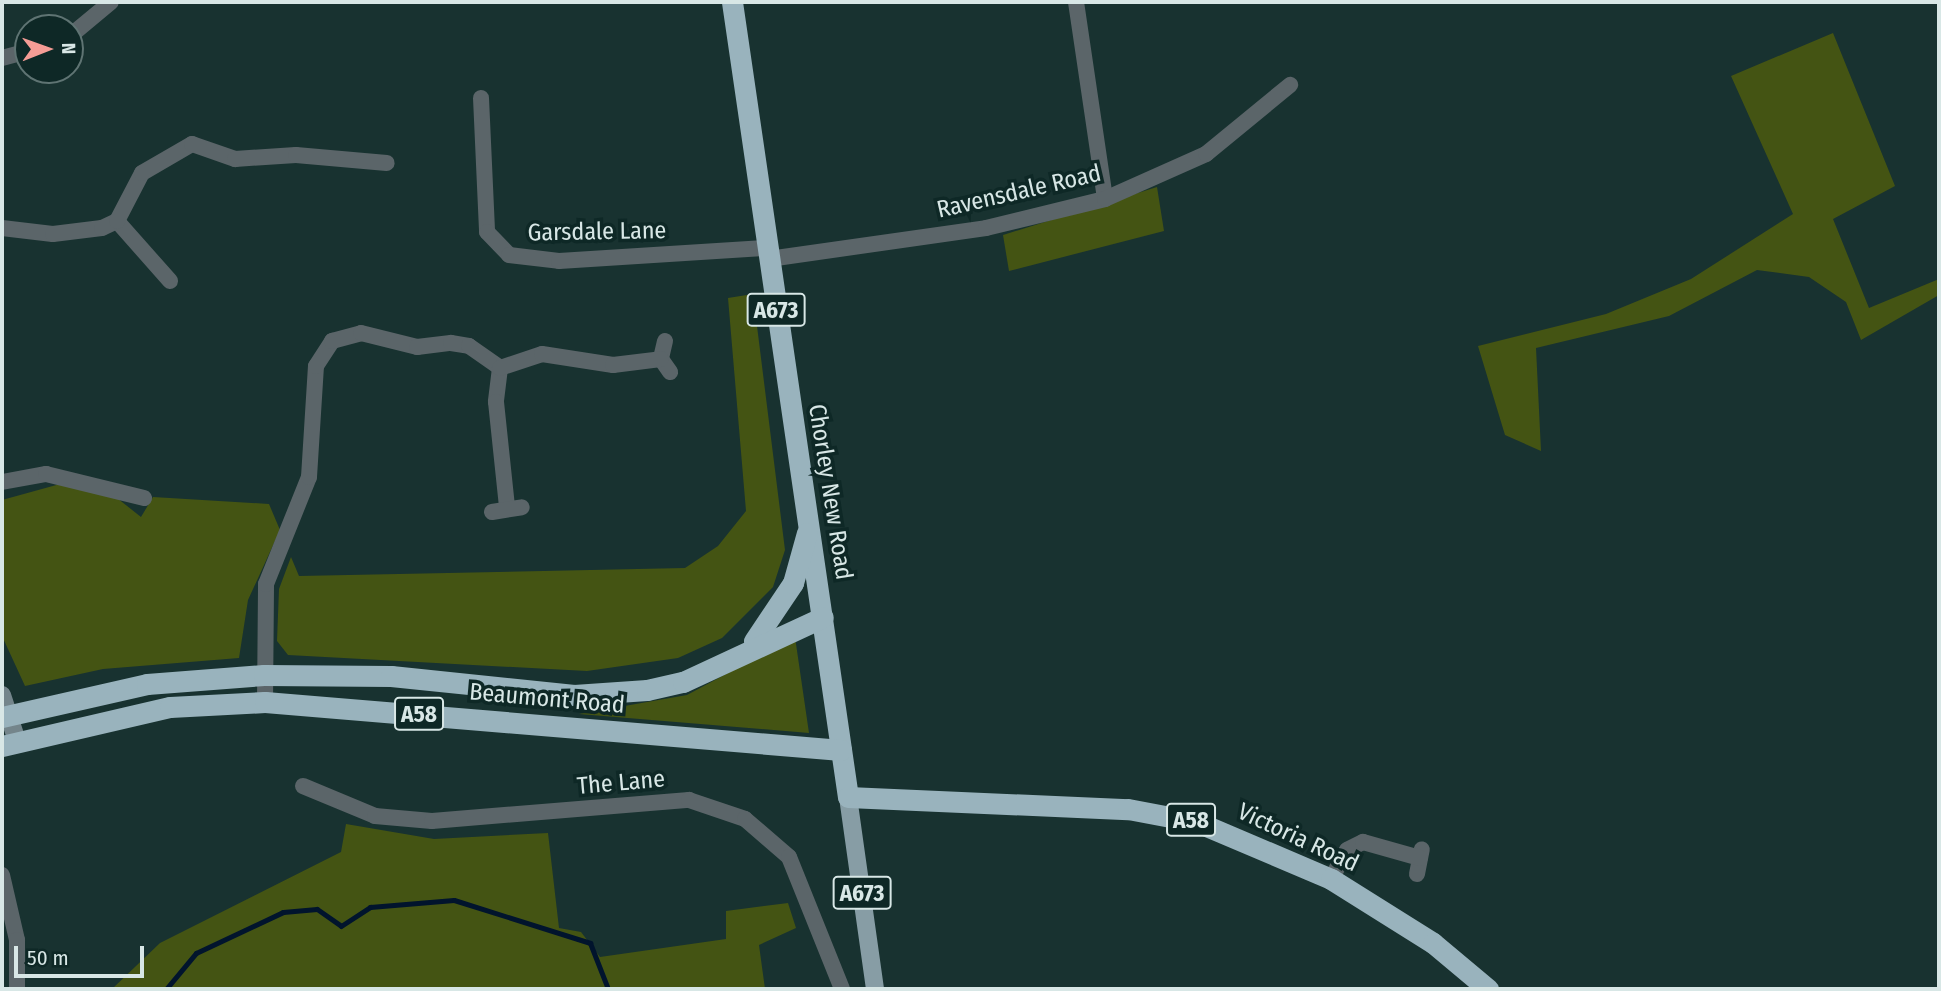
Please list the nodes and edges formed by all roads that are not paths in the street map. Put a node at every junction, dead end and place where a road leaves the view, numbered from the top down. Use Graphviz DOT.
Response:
graph roads {
  1 [pos="110,2"];
  2 [pos="732,2"];
  3 [pos="1076,2"];
  4 [pos="84,24"];
  5 [pos="1290,85"];
  6 [pos="481,98"];
  7 [pos="387,163"];
  8 [pos="1105,199"];
  9 [pos="117,221"];
  10 [pos="2,228"];
  11 [pos="768,254"];
  12 [pos="170,281"];
  13 [pos="665,341"];
  14 [pos="500,368"];
  15 [pos="2,482"];
  16 [pos="144,498"];
  17 [pos="507,508"];
  18 [pos="809,526"];
  19 [pos="822,617"];
  20 [pos="748,648"];
  21 [pos="264,675"];
  22 [pos="265,702"];
  23 [pos="4,709"];
  24 [pos="9,743"];
  25 [pos="841,750"];
  26 [pos="303,786"];
  27 [pos="848,797"];
  28 [pos="1420,860"];
  29 [pos="2,875"];
  30 [pos="1331,879"];
  31 [pos="18,989"];
  32 [pos="842,989"];
  33 [pos="875,989"];
  34 [pos="1488,989"];
  1 -- 4 [label="street"];
  2 -- 11 [label="highway, Chorley New Road / A673"];
  3 -- 8 [label="street"];
  5 -- 8 [label="street, Ravensdale Road"];
  6 -- 11 [label="street, Garsdale Lane"];
  7 -- 9 [label="street"];
  8 -- 11 [label="street, Ravensdale Road"];
  9 -- 10 [label="street"];
  9 -- 12 [label="street"];
  11 -- 18 [label="highway, Chorley New Road / A673"];
  13 -- 14 [label="street"];
  14 -- 17 [label="street"];
  14 -- 21 [label="street"];
  15 -- 16 [label="street"];
  18 -- 19 [label="highway, Chorley New Road / A673"];
  18 -- 20 [label="highway, A58"];
  19 -- 20 [label="highway, Beaumont Road / A58"];
  19 -- 25 [label="highway, Chorley New Road / A673"];
  20 -- 21 [label="highway, Beaumont Road / A58"];
  21 -- 22 [label="street"];
  21 -- 23 [label="highway, Beaumont Road / A58"];
  22 -- 24 [label="highway, Beaumont Road / A58"];
  22 -- 25 [label="highway, Beaumont Road / A58"];
  23 -- 24 [label="street"];
  25 -- 27 [label="highway, Chorley New Road / A673"];
  26 -- 32 [label="street, The Lane"];
  27 -- 30 [label="highway, Victoria Road / A58"];
  27 -- 33 [label="main road, Chorley New Road / A673"];
  28 -- 30 [label="street"];
  29 -- 31 [label="street"];
  30 -- 34 [label="highway, Victoria Road / A58"];
}
